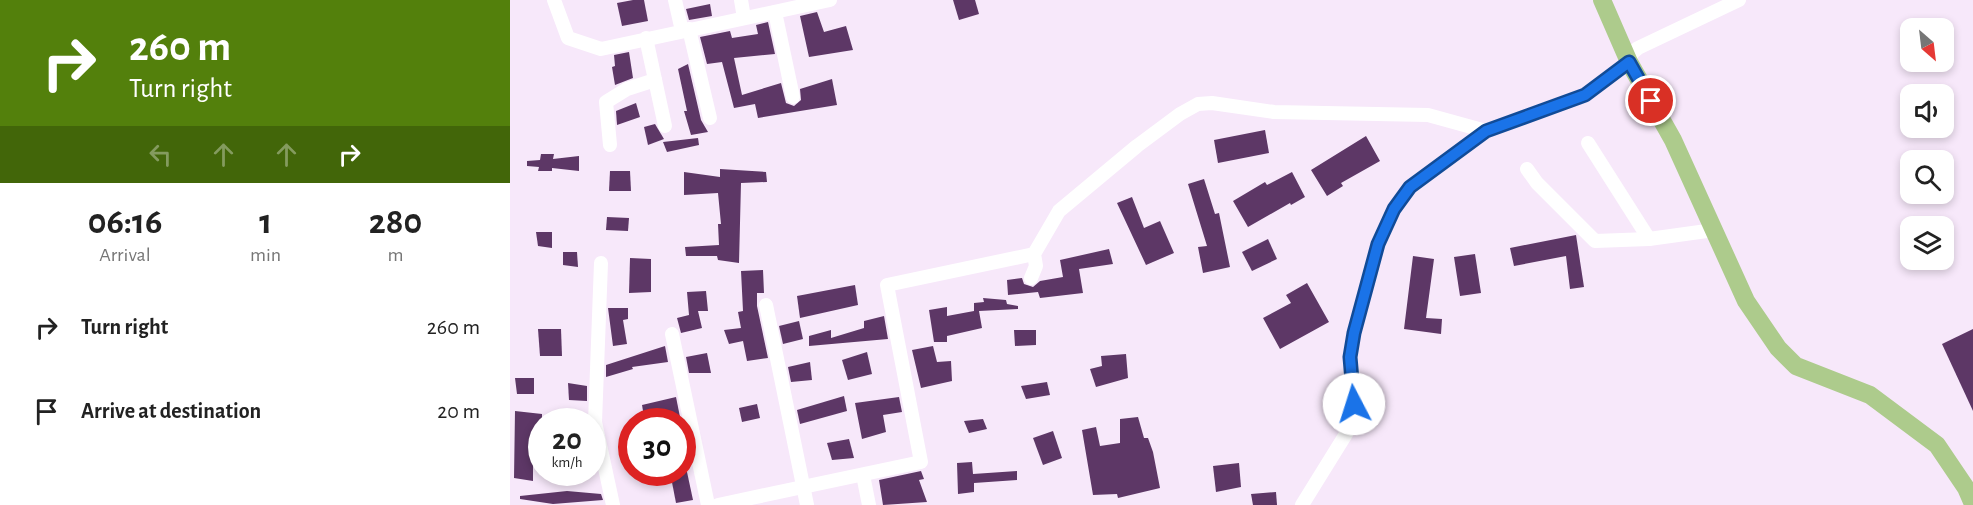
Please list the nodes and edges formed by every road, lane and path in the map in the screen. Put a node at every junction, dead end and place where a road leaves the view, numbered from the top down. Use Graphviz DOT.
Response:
graph roads {
  1 [pos="554,0"];
  2 [pos="675,0"];
  3 [pos="741,0"];
  4 [pos="831,0"];
  5 [pos="1602,0"];
  6 [pos="1739,0"];
  7 [pos="809,2"];
  8 [pos="775,12"];
  9 [pos="744,18"];
  10 [pos="685,30"];
  11 [pos="646,38"];
  12 [pos="1629,62"];
  13 [pos="655,80"];
  14 [pos="793,97"];
  15 [pos="710,118"];
  16 [pos="665,126"];
  17 [pos="1486,131"];
  18 [pos="1588,143"];
  19 [pos="610,146"];
  20 [pos="1527,169"];
  21 [pos="1714,230"];
  22 [pos="1649,239"];
  23 [pos="1034,254"];
  24 [pos="601,263"];
  25 [pos="1031,278"];
  26 [pos="766,305"];
  27 [pos="672,334"];
  28 [pos="863,475"];
  29 [pos="803,487"];
  30 [pos="1973,504"];
  31 [pos="613,505"];
  32 [pos="708,505"];
  33 [pos="718,505"];
  34 [pos="807,505"];
  35 [pos="869,505"];
  36 [pos="1302,505"];
  1 -- 11 [label="street"];
  2 -- 10 [label="street"];
  3 -- 9 [label="street"];
  4 -- 7 [label="street"];
  5 -- 12 [label="main road"];
  6 -- 12 [label="street"];
  7 -- 8 [label="street"];
  8 -- 9 [label="street"];
  8 -- 14 [label="street"];
  9 -- 10 [label="street"];
  10 -- 11 [label="street"];
  10 -- 15 [label="street"];
  11 -- 13 [label="street"];
  12 -- 17 [label="street"];
  12 -- 21 [label="main road"];
  13 -- 16 [label="street"];
  13 -- 19 [label="street"];
  17 -- 23 [label="street"];
  17 -- 36 [label="street"];
  18 -- 22 [label="street"];
  20 -- 22 [label="street"];
  21 -- 22 [label="street"];
  21 -- 30 [label="main road"];
  23 -- 25 [label="street"];
  23 -- 28 [label="street"];
  24 -- 31 [label="street"];
  26 -- 29 [label="street"];
  27 -- 32 [label="street"];
  28 -- 29 [label="street"];
  28 -- 35 [label="street"];
  29 -- 33 [label="street"];
  29 -- 34 [label="street"];
}
